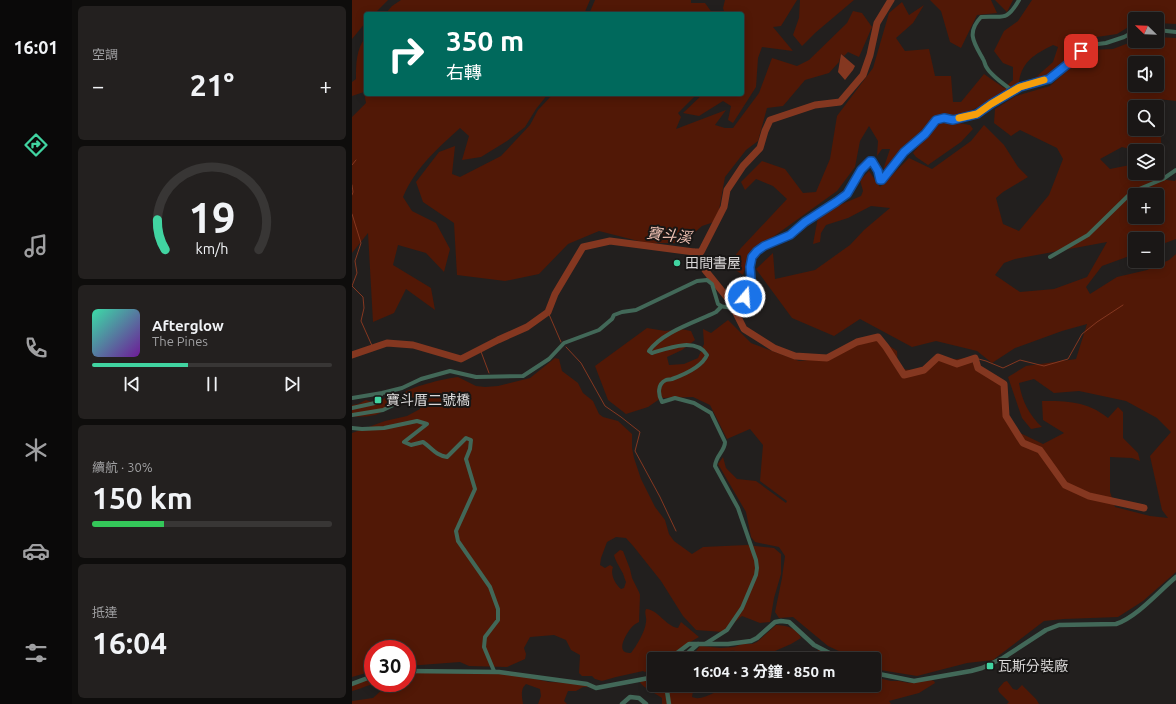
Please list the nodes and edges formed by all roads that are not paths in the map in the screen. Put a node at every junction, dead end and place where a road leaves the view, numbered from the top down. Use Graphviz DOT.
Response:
graph roads {
  1 [pos="1019,0"];
  2 [pos="1164,31"];
  3 [pos="1176,32"];
  4 [pos="1128,35"];
  5 [pos="1013,91"];
  6 [pos="1176,170"];
  7 [pos="1050,257"];
  8 [pos="721,307"];
  9 [pos="382,393"];
  10 [pos="410,397"];
  11 [pos="352,398"];
  12 [pos="352,408"];
  13 [pos="352,415"];
  14 [pos="352,428"];
  15 [pos="1176,576"];
  16 [pos="698,644"];
  17 [pos="705,644"];
  18 [pos="678,652"];
  19 [pos="689,652"];
  20 [pos="828,652"];
  21 [pos="416,671"];
  22 [pos="494,671"];
  23 [pos="881,674"];
  24 [pos="647,678"];
  25 [pos="364,679"];
  26 [pos="352,684"];
  27 [pos="667,692"];
  28 [pos="622,704"];
  29 [pos="646,704"];
  30 [pos="669,704"];
  1 -- 5 [label="street"];
  2 -- 3 [label="street"];
  4 -- 5 [label="street"];
  5 -- 8 [label="street"];
  6 -- 7 [label="street"];
  8 -- 9 [label="street"];
  8 -- 17 [label="street"];
  9 -- 11 [label="street"];
  9 -- 12 [label="street"];
  10 -- 13 [label="street"];
  14 -- 22 [label="street"];
  15 -- 23 [label="street"];
  16 -- 17 [label="street"];
  16 -- 18 [label="street"];
  16 -- 19 [label="street"];
  17 -- 20 [label="street"];
  21 -- 22 [label="street"];
  22 -- 24 [label="street"];
  25 -- 26 [label="street"];
  27 -- 30 [label="street"];
  28 -- 29 [label="street"];
}
